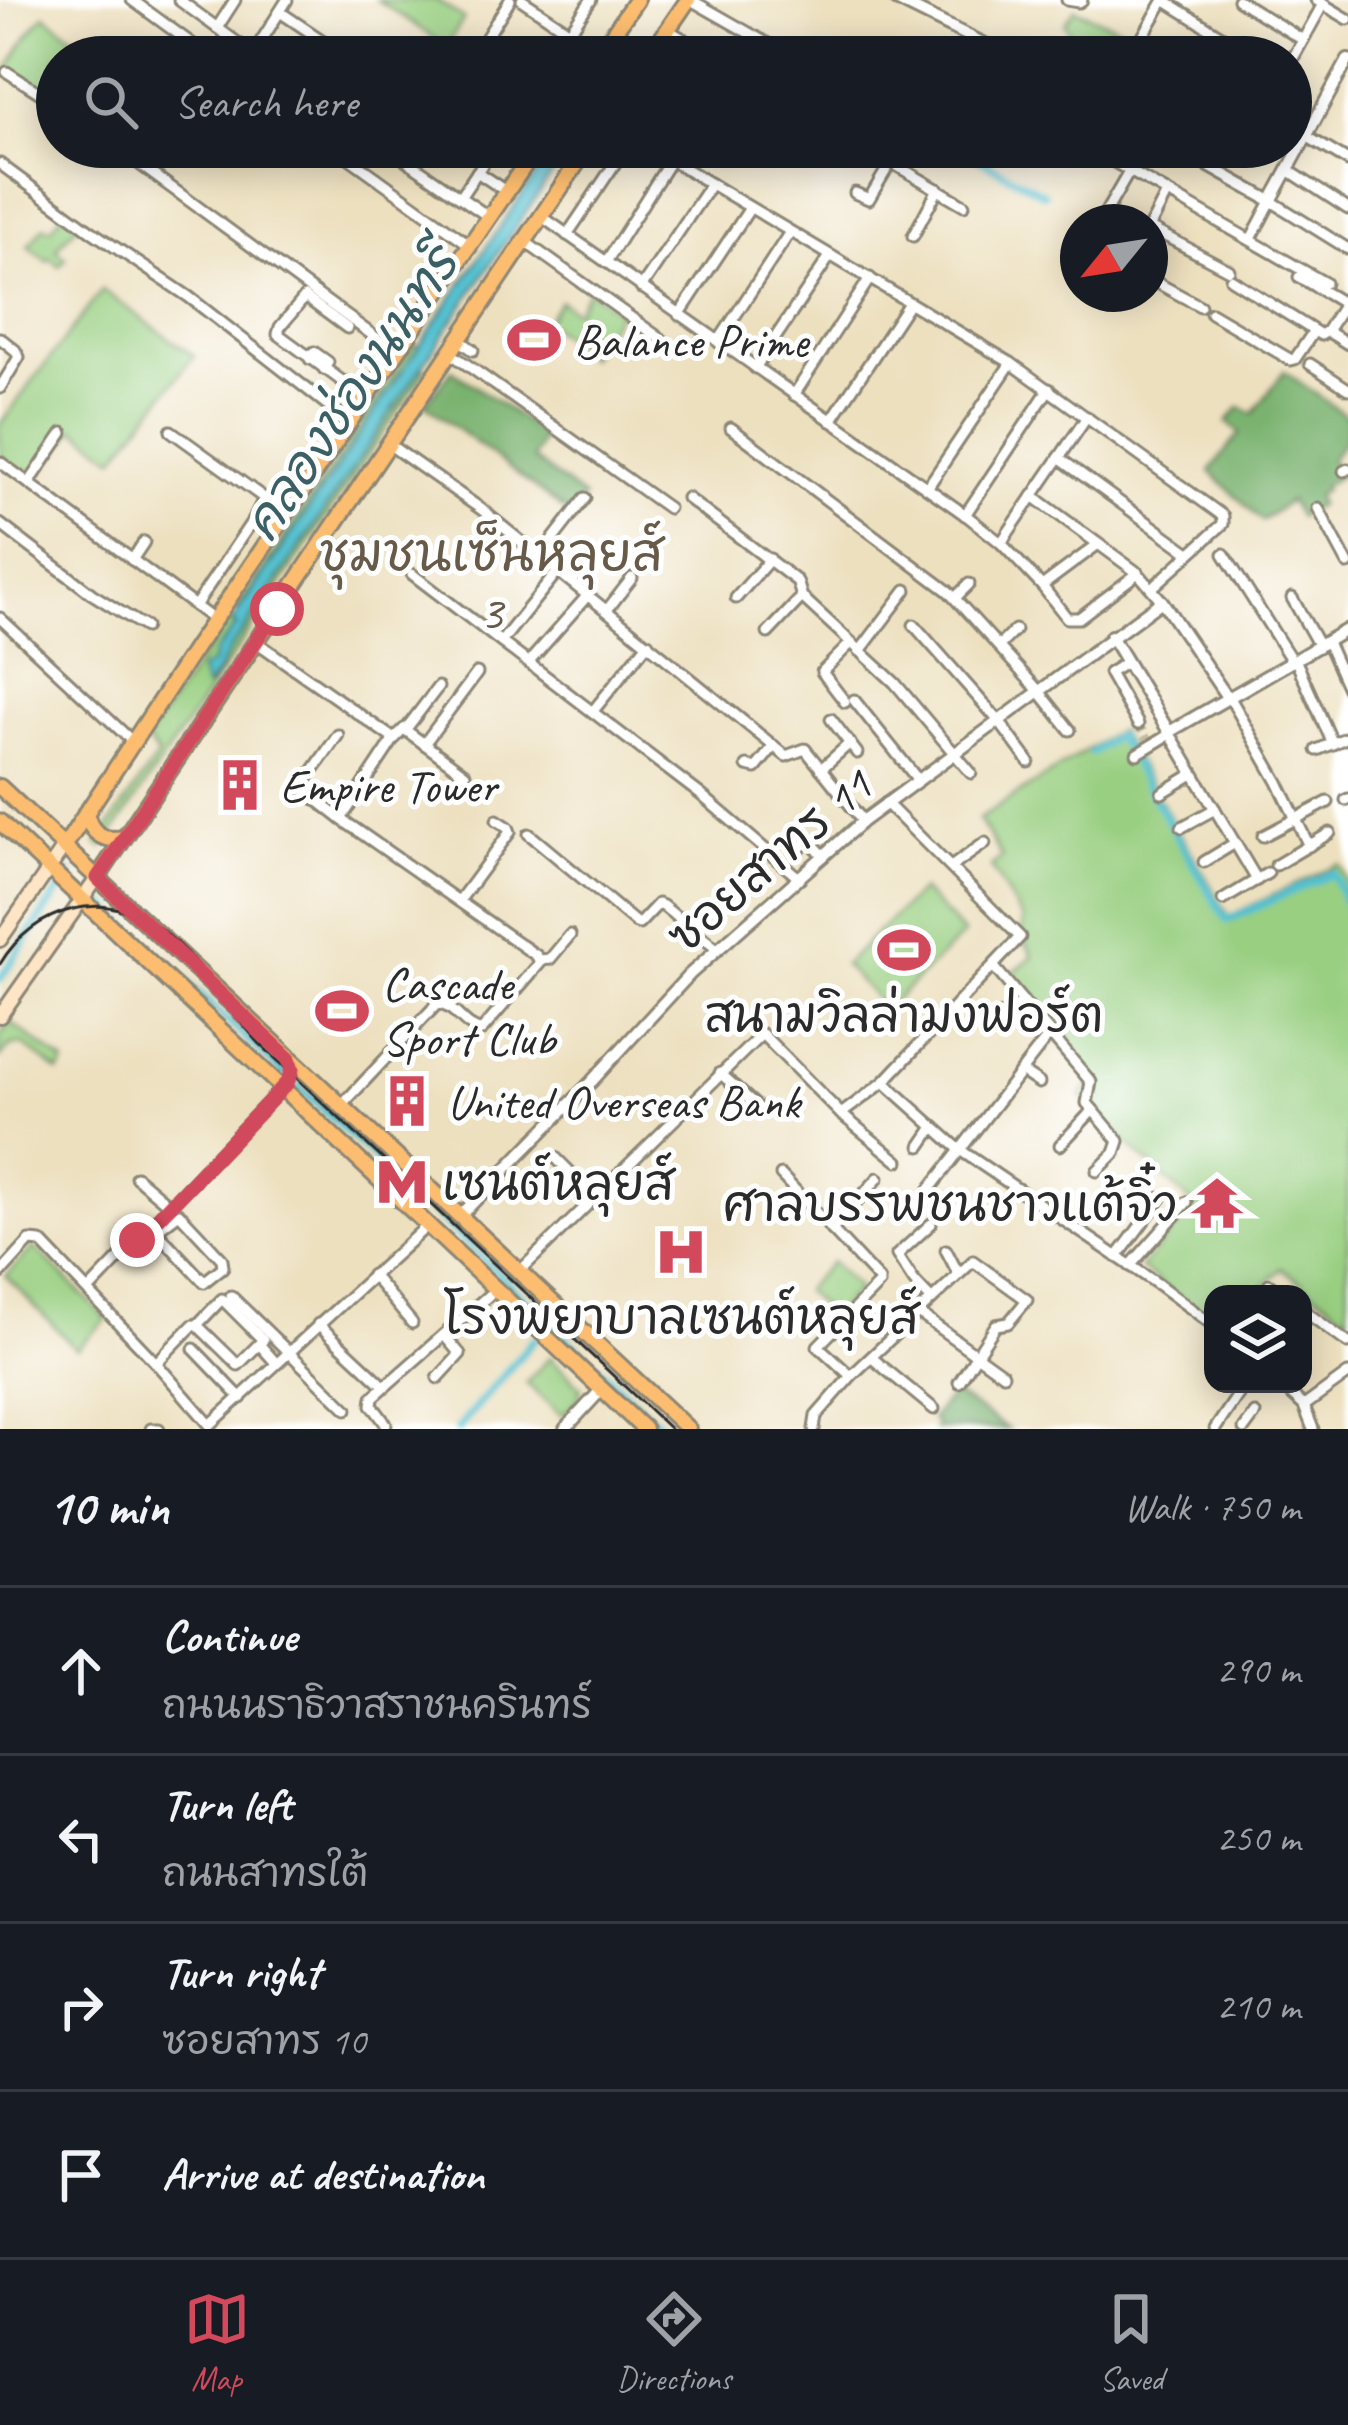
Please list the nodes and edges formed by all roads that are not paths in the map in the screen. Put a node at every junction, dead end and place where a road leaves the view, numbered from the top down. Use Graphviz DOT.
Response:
graph roads {
  1 [pos="132,0"];
  2 [pos="179,0"];
  3 [pos="235,0"];
  4 [pos="287,0"];
  5 [pos="510,0"];
  6 [pos="522,0"];
  7 [pos="591,0"];
  8 [pos="636,0"];
  9 [pos="689,0"];
  10 [pos="896,0"];
  11 [pos="1066,0"];
  12 [pos="1082,0"];
  13 [pos="1164,0"];
  14 [pos="1238,0"];
  15 [pos="1320,2"];
  16 [pos="280,12"];
  17 [pos="1348,20"];
  18 [pos="218,28"];
  19 [pos="668,30"];
  20 [pos="570,32"];
  21 [pos="181,36"];
  22 [pos="229,36"];
  23 [pos="266,36"];
  24 [pos="316,36"];
  25 [pos="487,36"];
  26 [pos="567,36"];
  27 [pos="611,36"];
  28 [pos="664,36"];
  29 [pos="678,36"];
  30 [pos="753,36"];
  31 [pos="969,36"];
  32 [pos="1143,36"];
  33 [pos="1221,36"];
  34 [pos="1296,36"];
  35 [pos="1305,36"];
  36 [pos="1348,61"];
  37 [pos="7,71"];
  38 [pos="36,90"];
  39 [pos="1312,124"];
  40 [pos="1312,139"];
  41 [pos="1348,160"];
  42 [pos="0,164"];
  43 [pos="145,168"];
  44 [pos="363,168"];
  45 [pos="417,168"];
  46 [pos="479,168"];
  47 [pos="523,168"];
  48 [pos="573,168"];
  49 [pos="612,168"];
  50 [pos="666,168"];
  51 [pos="682,168"];
  52 [pos="887,168"];
  53 [pos="901,168"];
  54 [pos="1123,168"];
  55 [pos="1212,168"];
  56 [pos="1288,170"];
  57 [pos="477,172"];
  58 [pos="1130,172"];
  59 [pos="711,184"];
  60 [pos="938,189"];
  61 [pos="506,192"];
  62 [pos="855,193"];
  63 [pos="1167,194"];
  64 [pos="461,196"];
  65 [pos="1271,201"];
  66 [pos="1111,204"];
  67 [pos="1162,204"];
  68 [pos="964,205"];
  69 [pos="750,208"];
  70 [pos="1348,208"];
  71 [pos="541,216"];
  72 [pos="489,217"];
  73 [pos="790,232"];
  74 [pos="567,235"];
  75 [pos="913,236"];
  76 [pos="1168,238"];
  77 [pos="1251,239"];
  78 [pos="524,241"];
  79 [pos="470,244"];
  80 [pos="1348,249"];
  81 [pos="830,256"];
  82 [pos="606,262"];
  83 [pos="1299,277"];
  84 [pos="870,278"];
  85 [pos="1325,283"];
  86 [pos="641,288"];
  87 [pos="1168,289"];
  88 [pos="909,303"];
  89 [pos="1346,305"];
  90 [pos="1200,306"];
  91 [pos="1211,313"];
  92 [pos="679,315"];
  93 [pos="347,328"];
  94 [pos="1314,331"];
  95 [pos="1327,332"];
  96 [pos="0,338"];
  97 [pos="718,342"];
  98 [pos="1348,344"];
  99 [pos="453,345"];
  100 [pos="672,347"];
  101 [pos="473,350"];
  102 [pos="397,353"];
  103 [pos="1011,363"];
  104 [pos="1310,364"];
  105 [pos="755,368"];
  106 [pos="0,388"];
  107 [pos="1049,389"];
  108 [pos="1348,389"];
  109 [pos="370,392"];
  110 [pos="794,395"];
  111 [pos="1087,417"];
  112 [pos="831,421"];
  113 [pos="348,422"];
  114 [pos="731,428"];
  115 [pos="171,431"];
  116 [pos="63,433"];
  117 [pos="387,442"];
  118 [pos="1059,458"];
  119 [pos="0,462"];
  120 [pos="28,483"];
  121 [pos="927,488"];
  122 [pos="1033,496"];
  123 [pos="586,498"];
  124 [pos="687,498"];
  125 [pos="668,508"];
  126 [pos="1318,508"];
  127 [pos="965,515"];
  128 [pos="0,524"];
  129 [pos="145,542"];
  130 [pos="1001,543"];
  131 [pos="1096,544"];
  132 [pos="1188,553"];
  133 [pos="1224,554"];
  134 [pos="540,556"];
  135 [pos="592,558"];
  136 [pos="770,559"];
  137 [pos="132,560"];
  138 [pos="1348,564"];
  139 [pos="558,571"];
  140 [pos="1138,573"];
  141 [pos="412,574"];
  142 [pos="632,578"];
  143 [pos="572,582"];
  144 [pos="969,584"];
  145 [pos="1042,586"];
  146 [pos="1152,588"];
  147 [pos="906,590"];
  148 [pos="588,595"];
  149 [pos="802,597"];
  150 [pos="736,598"];
  151 [pos="955,598"];
  152 [pos="1292,598"];
  153 [pos="1162,601"];
  154 [pos="195,606"];
  155 [pos="607,610"];
  156 [pos="0,618"];
  157 [pos="214,620"];
  158 [pos="914,626"];
  159 [pos="145,627"];
  160 [pos="1015,630"];
  161 [pos="1347,631"];
  162 [pos="768,633"];
  163 [pos="1112,636"];
  164 [pos="255,641"];
  165 [pos="501,642"];
  166 [pos="851,643"];
  167 [pos="648,644"];
  168 [pos="1323,644"];
  169 [pos="999,646"];
  170 [pos="860,651"];
  171 [pos="1294,660"];
  172 [pos="529,662"];
  173 [pos="1126,662"];
  174 [pos="477,673"];
  175 [pos="438,687"];
  176 [pos="1348,689"];
  177 [pos="1039,691"];
  178 [pos="1228,697"];
  179 [pos="593,711"];
  180 [pos="831,719"];
  181 [pos="998,720"];
  182 [pos="1138,724"];
  183 [pos="406,729"];
  184 [pos="1070,730"];
  185 [pos="1169,733"];
  186 [pos="338,735"];
  187 [pos="1348,737"];
  188 [pos="394,739"];
  189 [pos="132,741"];
  190 [pos="424,744"];
  191 [pos="1334,744"];
  192 [pos="774,746"];
  193 [pos="1317,750"];
  194 [pos="954,753"];
  195 [pos="1138,754"];
  196 [pos="1029,762"];
  197 [pos="747,766"];
  198 [pos="821,769"];
  199 [pos="971,773"];
  200 [pos="465,774"];
  201 [pos="1193,774"];
  202 [pos="918,780"];
  203 [pos="0,787"];
  204 [pos="1162,793"];
  205 [pos="1328,802"];
  206 [pos="886,803"];
  207 [pos="1215,809"];
  208 [pos="86,812"];
  209 [pos="341,819"];
  210 [pos="1295,819"];
  211 [pos="497,820"];
  212 [pos="863,820"];
  213 [pos="0,822"];
  214 [pos="1183,827"];
  215 [pos="1330,833"];
  216 [pos="530,834"];
  217 [pos="1263,836"];
  218 [pos="122,838"];
  219 [pos="985,843"];
  220 [pos="1235,843"];
  221 [pos="1309,846"];
  222 [pos="64,847"];
  223 [pos="796,850"];
  224 [pos="824,856"];
  225 [pos="1204,862"];
  226 [pos="950,867"];
  227 [pos="49,868"];
  228 [pos="98,878"];
  229 [pos="800,879"];
  230 [pos="1257,880"];
  231 [pos="82,900"];
  232 [pos="1223,900"];
  233 [pos="459,901"];
  234 [pos="569,935"];
  235 [pos="0,940"];
  236 [pos="717,950"];
  237 [pos="540,960"];
  238 [pos="994,967"];
  239 [pos="1023,1002"];
  240 [pos="0,1016"];
  241 [pos="994,1018"];
  242 [pos="1050,1034"];
  243 [pos="289,1059"];
  244 [pos="1021,1071"];
  245 [pos="720,1073"];
  246 [pos="314,1081"];
  247 [pos="884,1082"];
  248 [pos="1039,1083"];
  249 [pos="282,1088"];
  250 [pos="744,1095"];
  251 [pos="296,1100"];
  252 [pos="341,1105"];
  253 [pos="761,1110"];
  254 [pos="1093,1110"];
  255 [pos="728,1113"];
  256 [pos="841,1114"];
  257 [pos="934,1127"];
  258 [pos="1060,1145"];
  259 [pos="921,1146"];
  260 [pos="959,1150"];
  261 [pos="556,1158"];
  262 [pos="898,1161"];
  263 [pos="1097,1171"];
  264 [pos="782,1175"];
  265 [pos="136,1177"];
  266 [pos="878,1178"];
  267 [pos="929,1190"];
  268 [pos="595,1197"];
  269 [pos="1161,1198"];
  270 [pos="1186,1202"];
  271 [pos="169,1204"];
  272 [pos="460,1215"];
  273 [pos="429,1224"];
  274 [pos="931,1224"];
  275 [pos="154,1229"];
  276 [pos="832,1230"];
  277 [pos="946,1250"];
  278 [pos="1117,1257"];
  279 [pos="1130,1266"];
  280 [pos="520,1271"];
  281 [pos="958,1273"];
  282 [pos="0,1274"];
  283 [pos="372,1275"];
  284 [pos="497,1288"];
  285 [pos="89,1290"];
  286 [pos="231,1296"];
  287 [pos="931,1299"];
  288 [pos="917,1312"];
  289 [pos="1312,1317"];
  290 [pos="1204,1319"];
  291 [pos="412,1323"];
  292 [pos="318,1324"];
  293 [pos="193,1325"];
  294 [pos="443,1335"];
  295 [pos="1348,1343"];
  296 [pos="259,1344"];
  297 [pos="194,1348"];
  298 [pos="287,1352"];
  299 [pos="976,1355"];
  300 [pos="872,1358"];
  301 [pos="156,1363"];
  302 [pos="276,1363"];
  303 [pos="1003,1374"];
  304 [pos="1348,1375"];
  305 [pos="851,1376"];
  306 [pos="438,1378"];
  307 [pos="380,1382"];
  308 [pos="958,1382"];
  309 [pos="602,1389"];
  310 [pos="1240,1393"];
  311 [pos="1290,1393"];
  312 [pos="241,1398"];
  313 [pos="1304,1406"];
  314 [pos="347,1408"];
  315 [pos="934,1409"];
  316 [pos="1256,1414"];
  317 [pos="386,1424"];
  318 [pos="1219,1428"];
  319 [pos="565,1429"];
  320 [pos="644,1429"];
  321 [pos="688,1429"];
  322 [pos="814,1429"];
  323 [pos="1244,1429"];
  324 [pos="1313,1429"];
  1 -- 21 [label="street"];
  2 -- 18 [label="street"];
  3 -- 18 [label="street"];
  4 -- 16 [label="street"];
  5 -- 25 [label="street"];
  6 -- 20 [label="street"];
  7 -- 20 [label="street"];
  8 -- 27 [label="main road"];
  9 -- 19 [label="main road"];
  9 -- 30 [label="street"];
  10 -- 31 [label="street"];
  11 -- 12 [label="street"];
  13 -- 32 [label="street"];
  13 -- 33 [label="street"];
  14 -- 34 [label="street"];
  15 -- 17 [label="street"];
  15 -- 35 [label="street"];
  16 -- 23 [label="street"];
  16 -- 24 [label="street"];
  18 -- 22 [label="street"];
  19 -- 28 [label="main road"];
  19 -- 29 [label="street"];
  20 -- 26 [label="street"];
  36 -- 39 [label="street"];
  37 -- 38 [label="street"];
  40 -- 41 [label="street"];
  42 -- 113 [label="street"];
  43 -- 102 [label="street"];
  44 -- 79 [label="street"];
  45 -- 64 [label="street"];
  46 -- 57 [label="street"];
  47 -- 61 [label="main road"];
  48 -- 71 [label="main road"];
  49 -- 74 [label="street"];
  50 -- 82 [label="street"];
  51 -- 59 [label="street"];
  52 -- 62 [label="street"];
  53 -- 60 [label="street"];
  54 -- 58 [label="street"];
  55 -- 65 [label="street"];
  56 -- 65 [label="street"];
  56 -- 70 [label="street"];
  57 -- 61 [label="street"];
  57 -- 64 [label="street"];
  58 -- 63 [label="street"];
  58 -- 66 [label="street"];
  59 -- 69 [label="street"];
  59 -- 86 [label="street"];
  60 -- 68 [label="street"];
  60 -- 75 [label="street"];
  61 -- 72 [label="main road"];
  63 -- 67 [label="street"];
  63 -- 77 [label="street"];
  64 -- 72 [label="street"];
  65 -- 77 [label="street"];
  65 -- 80 [label="street"];
  69 -- 73 [label="street"];
  69 -- 92 [label="street"];
  71 -- 74 [label="street"];
  71 -- 78 [label="main road"];
  72 -- 79 [label="main road"];
  73 -- 81 [label="street"];
  73 -- 97 [label="street"];
  74 -- 82 [label="street"];
  76 -- 94 [label="street"];
  77 -- 85 [label="street"];
  78 -- 99 [label="main road"];
  78 -- 100 [label="street"];
  79 -- 102 [label="main road"];
  81 -- 84 [label="street"];
  81 -- 105 [label="street"];
  82 -- 86 [label="street"];
  83 -- 89 [label="street"];
  84 -- 88 [label="street"];
  84 -- 110 [label="street"];
  86 -- 92 [label="street"];
  87 -- 90 [label="street"];
  88 -- 103 [label="street"];
  88 -- 112 [label="street"];
  89 -- 95 [label="street"];
  91 -- 94 [label="street"];
  92 -- 97 [label="street"];
  93 -- 109 [label="street"];
  94 -- 95 [label="street"];
  95 -- 98 [label="street"];
  96 -- 106 [label="street"];
  97 -- 105 [label="street"];
  99 -- 101 [label="street"];
  99 -- 117 [label="main road"];
  99 -- 125 [label="street"];
  102 -- 109 [label="main road"];
  103 -- 107 [label="street"];
  103 -- 121 [label="street"];
  104 -- 108 [label="street"];
  105 -- 110 [label="street"];
  107 -- 111 [label="street"];
  107 -- 127 [label="street"];
  109 -- 113 [label="main road"];
  110 -- 112 [label="street"];
  111 -- 118 [label="street"];
  111 -- 132 [label="street"];
  112 -- 121 [label="street"];
  113 -- 157 [label="main road"];
  114 -- 151 [label="street"];
  115 -- 154 [label="street"];
  116 -- 120 [label="street"];
  117 -- 134 [label="street"];
  117 -- 164 [label="main road"];
  118 -- 122 [label="street"];
  118 -- 132 [label="street"];
  119 -- 120 [label="street"];
  120 -- 137 [label="street"];
  121 -- 127 [label="street"];
  122 -- 130 [label="street"];
  122 -- 131 [label="street"];
  123 -- 134 [label="street"];
  124 -- 136 [label="street"];
  126 -- 138 [label="street"];
  127 -- 130 [label="street"];
  128 -- 159 [label="street"];
  129 -- 137 [label="street"];
  130 -- 145 [label="street"];
  131 -- 140 [label="street"];
  131 -- 145 [label="street"];
  132 -- 146 [label="street"];
  133 -- 171 [label="street"];
  134 -- 139 [label="street"];
  135 -- 143 [label="street"];
  136 -- 149 [label="street"];
  136 -- 150 [label="street"];
  137 -- 154 [label="street"];
  139 -- 143 [label="street"];
  139 -- 165 [label="street"];
  140 -- 145 [label="street"];
  140 -- 146 [label="street"];
  141 -- 165 [label="street"];
  142 -- 155 [label="street"];
  143 -- 148 [label="street"];
  144 -- 151 [label="street"];
  146 -- 153 [label="street"];
  147 -- 170 [label="street"];
  148 -- 155 [label="street"];
  148 -- 172 [label="street"];
  149 -- 162 [label="street"];
  149 -- 166 [label="street"];
  151 -- 169 [label="street"];
  152 -- 168 [label="street"];
  153 -- 163 [label="street, ซอยสาทร 11"];
  153 -- 178 [label="street"];
  154 -- 157 [label="street"];
  155 -- 167 [label="street"];
  156 -- 189 [label="street"];
  157 -- 189 [label="main road"];
  158 -- 181 [label="street"];
  160 -- 169 [label="street"];
  161 -- 168 [label="street"];
  163 -- 173 [label="street"];
  163 -- 177 [label="street, ซอยสาทร 11"];
  164 -- 188 [label="street"];
  164 -- 218 [label="main road"];
  165 -- 172 [label="street"];
  166 -- 170 [label="street"];
  166 -- 202 [label="street"];
  167 -- 179 [label="street"];
  167 -- 192 [label="street"];
  168 -- 171 [label="street"];
  168 -- 176 [label="street"];
  169 -- 177 [label="street"];
  170 -- 194 [label="street"];
  171 -- 178 [label="street"];
  171 -- 191 [label="street"];
  172 -- 179 [label="street"];
  173 -- 182 [label="street"];
  173 -- 185 [label="street"];
  174 -- 190 [label="street"];
  175 -- 183 [label="street"];
  177 -- 181 [label="street, ซอยสาทร 11"];
  177 -- 184 [label="street"];
  178 -- 185 [label="street"];
  178 -- 210 [label="street"];
  179 -- 229 [label="street"];
  180 -- 198 [label="street"];
  181 -- 194 [label="street, ซอยสาทร 11"];
  181 -- 196 [label="street"];
  183 -- 188 [label="street"];
  183 -- 190 [label="street"];
  185 -- 195 [label="street"];
  185 -- 201 [label="street"];
  186 -- 209 [label="street"];
  187 -- 191 [label="street"];
  188 -- 209 [label="street"];
  189 -- 208 [label="main road"];
  190 -- 200 [label="street"];
  191 -- 193 [label="street"];
  192 -- 197 [label="street"];
  192 -- 198 [label="street"];
  194 -- 199 [label="street"];
  194 -- 202 [label="street, ซอยสาทร 11"];
  198 -- 212 [label="street"];
  201 -- 204 [label="street"];
  201 -- 207 [label="street"];
  202 -- 206 [label="street, ซอยสาทร 11"];
  203 -- 222 [label="main road"];
  205 -- 210 [label="street"];
  206 -- 212 [label="street, ซอยสาทร 11"];
  206 -- 226 [label="street"];
  207 -- 214 [label="street"];
  207 -- 220 [label="street"];
  208 -- 218 [label="main road"];
  208 -- 222 [label="main road"];
  209 -- 233 [label="street"];
  210 -- 217 [label="street"];
  210 -- 221 [label="street"];
  211 -- 233 [label="street"];
  212 -- 224 [label="street, ซอยสาทร 11"];
  213 -- 227 [label="main road"];
  215 -- 221 [label="street"];
  216 -- 236 [label="street"];
  218 -- 228 [label="main road"];
  219 -- 226 [label="street"];
  220 -- 225 [label="street"];
  220 -- 230 [label="street"];
  221 -- 230 [label="street"];
  222 -- 227 [label="main road"];
  222 -- 228 [label="main road"];
  223 -- 224 [label="street"];
  224 -- 229 [label="street, ซอยสาทร 11"];
  226 -- 238 [label="street"];
  227 -- 231 [label="main road"];
  227 -- 235 [label="main road"];
  228 -- 231 [label="main road"];
  228 -- 243 [label="main road"];
  229 -- 236 [label="street, ซอยสาทร 11"];
  230 -- 232 [label="street"];
  231 -- 240 [label="main road"];
  231 -- 249 [label="main road"];
  233 -- 237 [label="street"];
  234 -- 237 [label="street"];
  236 -- 272 [label="street, ซอยสาทร 11"];
  237 -- 252 [label="street"];
  238 -- 239 [label="street"];
  238 -- 247 [label="street"];
  239 -- 241 [label="street"];
  239 -- 242 [label="street"];
  242 -- 244 [label="street"];
  242 -- 254 [label="street"];
  243 -- 246 [label="main road"];
  243 -- 249 [label="main road"];
  244 -- 248 [label="street"];
  244 -- 260 [label="street"];
  245 -- 250 [label="street"];
  245 -- 256 [label="street"];
  245 -- 268 [label="street"];
  246 -- 251 [label="main road"];
  246 -- 252 [label="main road"];
  247 -- 256 [label="street"];
  247 -- 257 [label="street"];
  249 -- 251 [label="main road"];
  249 -- 271 [label="street"];
  250 -- 253 [label="street"];
  250 -- 255 [label="street"];
  251 -- 273 [label="main road"];
  252 -- 272 [label="main road"];
  254 -- 258 [label="street"];
  254 -- 263 [label="street"];
  256 -- 262 [label="street"];
  257 -- 259 [label="street"];
  257 -- 260 [label="street"];
  260 -- 267 [label="street"];
  260 -- 278 [label="street"];
  261 -- 268 [label="street"];
  264 -- 276 [label="street"];
  265 -- 271 [label="street"];
  266 -- 276 [label="street"];
  268 -- 280 [label="street"];
  269 -- 278 [label="street"];
  270 -- 279 [label="street"];
  271 -- 275 [label="street"];
  272 -- 280 [label="main road"];
  273 -- 283 [label="street"];
  273 -- 284 [label="main road"];
  274 -- 287 [label="street"];
  275 -- 275 [label="street"];
  275 -- 285 [label="street"];
  276 -- 305 [label="street"];
  277 -- 281 [label="street"];
  278 -- 279 [label="street"];
  279 -- 290 [label="street"];
  280 -- 321 [label="main road"];
  281 -- 287 [label="street"];
  281 -- 299 [label="street"];
  282 -- 285 [label="street"];
  283 -- 291 [label="street"];
  283 -- 292 [label="street"];
  284 -- 294 [label="street"];
  284 -- 309 [label="main road"];
  285 -- 301 [label="street"];
  286 -- 298 [label="street"];
  287 -- 288 [label="street"];
  288 -- 299 [label="street"];
  288 -- 300 [label="street"];
  289 -- 295 [label="street"];
  292 -- 298 [label="street"];
  292 -- 307 [label="street"];
  293 -- 301 [label="street"];
  294 -- 306 [label="street"];
  294 -- 317 [label="street"];
  296 -- 296 [label="street"];
  296 -- 302 [label="street"];
  297 -- 312 [label="street"];
  298 -- 302 [label="street"];
  298 -- 314 [label="street"];
  299 -- 303 [label="street"];
  299 -- 308 [label="street"];
  300 -- 305 [label="street"];
  300 -- 315 [label="street"];
  301 -- 312 [label="street"];
  302 -- 312 [label="street"];
  304 -- 313 [label="street"];
  305 -- 322 [label="street"];
  309 -- 319 [label="street"];
  309 -- 320 [label="main road"];
  310 -- 318 [label="street"];
  311 -- 313 [label="street"];
  313 -- 324 [label="street"];
  316 -- 323 [label="street"];
}
